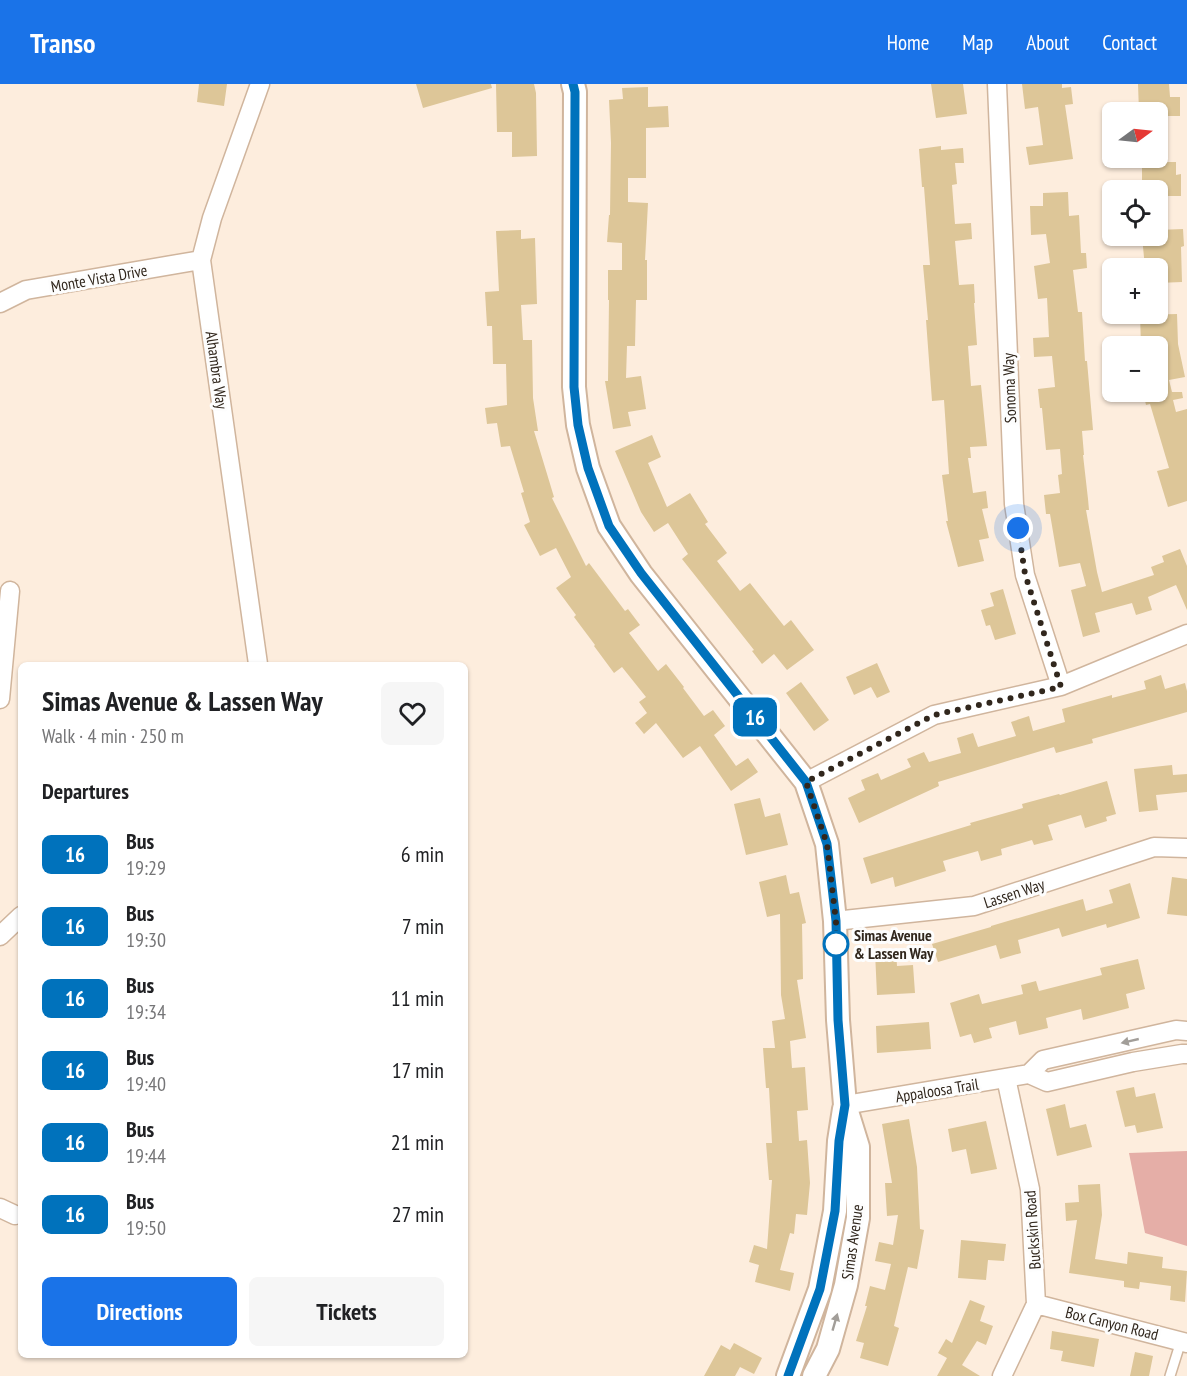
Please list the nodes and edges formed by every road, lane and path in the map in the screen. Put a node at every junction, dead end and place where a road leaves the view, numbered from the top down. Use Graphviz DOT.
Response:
graph roads {
  1 [pos="260,84"];
  2 [pos="573,84"];
  3 [pos="997,84"];
  4 [pos="201,261"];
  5 [pos="0,303"];
  6 [pos="10,591"];
  7 [pos="1187,634"];
  8 [pos="258,662"];
  9 [pos="1061,687"];
  10 [pos="0,699"];
  11 [pos="806,782"];
  12 [pos="1187,848"];
  13 [pos="18,919"];
  14 [pos="836,921"];
  15 [pos="0,936"];
  16 [pos="1187,1031"];
  17 [pos="1187,1054"];
  18 [pos="1029,1074"];
  19 [pos="1006,1078"];
  20 [pos="845,1105"];
  21 [pos="1036,1304"];
  22 [pos="1184,1342"];
  23 [pos="788,1376"];
  24 [pos="814,1376"];
  25 [pos="1002,1376"];
  26 [pos="1170,1376"];
  1 -- 4 [label="street, Alhambra Way"];
  2 -- 11 [label="street, Simas Avenue"];
  3 -- 9 [label="street, Sonoma Way"];
  4 -- 5 [label="street, Monte Vista Drive"];
  4 -- 8 [label="street, Alhambra Way"];
  6 -- 10 [label="street"];
  7 -- 9 [label="street"];
  9 -- 11 [label="street"];
  11 -- 14 [label="street, Simas Avenue"];
  12 -- 14 [label="street, Lassen Way"];
  13 -- 15 [label="street"];
  14 -- 20 [label="street, Simas Avenue"];
  16 -- 18 [label="street, Appaloosa Trail, one-way"];
  17 -- 18 [label="street, Appaloosa Trail"];
  18 -- 19 [label="street, Appaloosa Trail"];
  19 -- 20 [label="street, Appaloosa Trail"];
  19 -- 21 [label="street, Buckskin Road"];
  20 -- 23 [label="street, Simas Avenue"];
  24 -- 20 [label="street, Simas Avenue, one-way"];
  21 -- 22 [label="street, Box Canyon Road"];
  21 -- 25 [label="street, Buckskin Road"];
  22 -- 26 [label="lane"];
}
